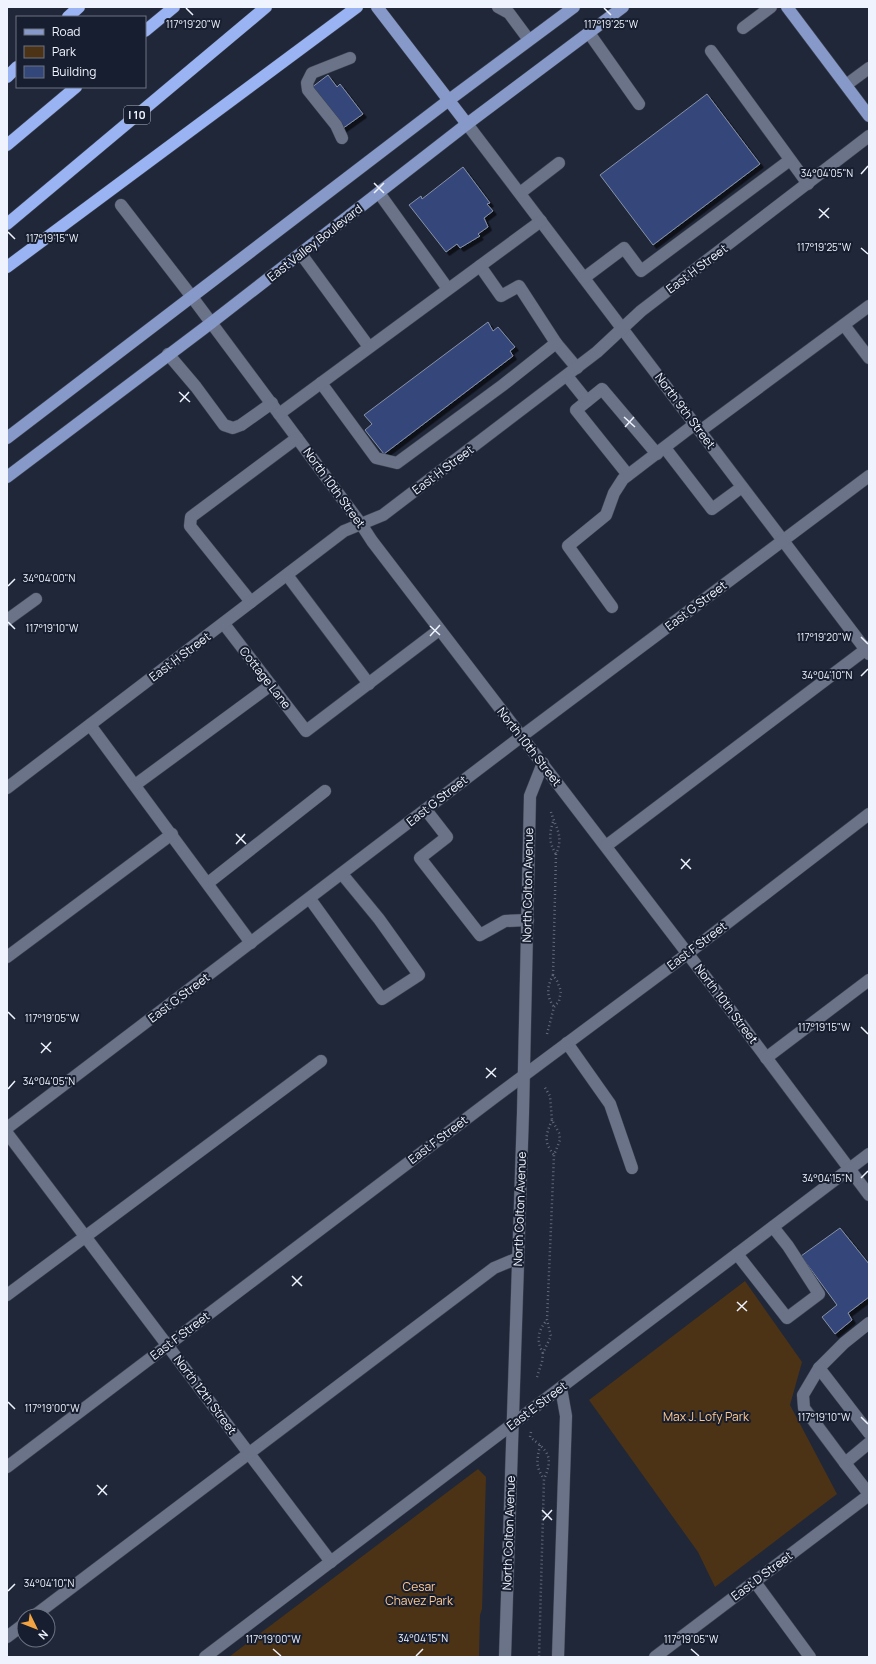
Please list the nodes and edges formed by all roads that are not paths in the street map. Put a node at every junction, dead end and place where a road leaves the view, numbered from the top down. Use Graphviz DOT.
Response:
graph roads {
  1 [pos="78,7"];
  2 [pos="174,7"];
  3 [pos="266,7"];
  4 [pos="357,7"];
  5 [pos="377,7"];
  6 [pos="574,7"];
  7 [pos="623,7"];
  8 [pos="771,7"];
  9 [pos="787,7"];
  10 [pos="503,8"];
  11 [pos="69,16"];
  12 [pos="742,28"];
  13 [pos="146,30"];
  14 [pos="588,33"];
  15 [pos="529,40"];
  16 [pos="710,51"];
  17 [pos="350,58"];
  18 [pos="16,68"];
  19 [pos="869,68"];
  20 [pos="7,77"];
  21 [pos="846,85"];
  22 [pos="75,88"];
  23 [pos="449,100"];
  24 [pos="639,104"];
  25 [pos="869,116"];
  26 [pos="467,124"];
  27 [pos="869,136"];
  28 [pos="342,138"];
  29 [pos="7,144"];
  30 [pos="790,160"];
  31 [pos="559,163"];
  32 [pos="808,184"];
  33 [pos="379,193"];
  34 [pos="520,193"];
  35 [pos="121,205"];
  36 [pos="541,220"];
  37 [pos="7,224"];
  38 [pos="301,254"];
  39 [pos="480,266"];
  40 [pos="7,267"];
  41 [pos="584,278"];
  42 [pos="448,289"];
  43 [pos="192,297"];
  44 [pos="869,306"];
  45 [pos="211,323"];
  46 [pos="844,325"];
  47 [pos="622,329"];
  48 [pos="556,343"];
  49 [pos="369,347"];
  50 [pos="168,354"];
  51 [pos="869,358"];
  52 [pos="577,368"];
  53 [pos="567,376"];
  54 [pos="321,383"];
  55 [pos="587,401"];
  56 [pos="272,403"];
  57 [pos="279,414"];
  58 [pos="698,428"];
  59 [pos="7,438"];
  60 [pos="297,438"];
  61 [pos="661,451"];
  62 [pos="628,476"];
  63 [pos="869,476"];
  64 [pos="7,477"];
  65 [pos="742,487"];
  66 [pos="361,524"];
  67 [pos="784,541"];
  68 [pos="287,575"];
  69 [pos="36,598"];
  70 [pos="251,602"];
  71 [pos="612,607"];
  72 [pos="7,620"];
  73 [pos="224,624"];
  74 [pos="439,630"];
  75 [pos="868,651"];
  76 [pos="368,684"];
  77 [pos="271,685"];
  78 [pos="90,725"];
  79 [pos="522,736"];
  80 [pos="543,763"];
  81 [pos="135,785"];
  82 [pos="7,788"];
  83 [pos="325,791"];
  84 [pos="426,810"];
  85 [pos="869,814"];
  86 [pos="172,834"];
  87 [pos="606,846"];
  88 [pos="342,874"];
  89 [pos="208,883"];
  90 [pos="310,899"];
  91 [pos="528,920"];
  92 [pos="251,943"];
  93 [pos="687,954"];
  94 [pos="7,957"];
  95 [pos="869,980"];
  96 [pos="567,1043"];
  97 [pos="766,1058"];
  98 [pos="321,1060"];
  99 [pos="523,1076"];
  100 [pos="7,1128"];
  101 [pos="7,1133"];
  102 [pos="869,1154"];
  103 [pos="632,1168"];
  104 [pos="850,1169"];
  105 [pos="869,1195"];
  106 [pos="773,1227"];
  107 [pos="85,1237"];
  108 [pos="737,1254"];
  109 [pos="518,1258"];
  110 [pos="7,1295"];
  111 [pos="869,1323"];
  112 [pos="167,1346"];
  113 [pos="819,1368"];
  114 [pos="560,1388"];
  115 [pos="512,1425"];
  116 [pos="869,1433"];
  117 [pos="869,1444"];
  118 [pos="248,1453"];
  119 [pos="845,1463"];
  120 [pos="7,1467"];
  121 [pos="869,1494"];
  122 [pos="331,1562"];
  123 [pos="755,1582"];
  124 [pos="45,1608"];
  125 [pos="16,1630"];
  126 [pos="7,1637"];
  127 [pos="205,1657"];
  128 [pos="506,1657"];
  129 [pos="558,1657"];
  130 [pos="655,1657"];
  131 [pos="810,1657"];
  1 -- 11 [label="highway"];
  2 -- 13 [label="highway"];
  3 -- 37 [label="highway, I 10"];
  4 -- 40 [label="highway"];
  5 -- 23 [label="main road"];
  6 -- 15 [label="main road"];
  7 -- 14 [label="main road, East Valley Boulevard"];
  8 -- 12 [label="street"];
  9 -- 21 [label="main road"];
  10 -- 15 [label="street"];
  14 -- 24 [label="street"];
  14 -- 26 [label="main road, East Valley Boulevard"];
  15 -- 23 [label="main road"];
  16 -- 30 [label="street"];
  17 -- 28 [label="street"];
  18 -- 20 [label="highway"];
  19 -- 21 [label="street"];
  21 -- 25 [label="main road"];
  22 -- 29 [label="highway"];
  23 -- 26 [label="main road"];
  23 -- 43 [label="main road"];
  26 -- 33 [label="main road, East Valley Boulevard"];
  26 -- 34 [label="street, North 9th Street"];
  27 -- 32 [label="street, East H Street"];
  30 -- 32 [label="street"];
  30 -- 41 [label="street"];
  31 -- 34 [label="street"];
  32 -- 47 [label="street, East H Street"];
  33 -- 38 [label="main road, East Valley Boulevard"];
  33 -- 42 [label="street"];
  34 -- 36 [label="street, North 9th Street"];
  35 -- 43 [label="street, North 10th Street"];
  36 -- 39 [label="street"];
  36 -- 41 [label="street, North 9th Street"];
  38 -- 45 [label="main road, East Valley Boulevard"];
  38 -- 49 [label="street"];
  39 -- 42 [label="street"];
  39 -- 48 [label="street"];
  41 -- 47 [label="street, North 9th Street"];
  42 -- 49 [label="street"];
  43 -- 45 [label="street, North 10th Street"];
  43 -- 59 [label="main road"];
  44 -- 46 [label="street"];
  45 -- 50 [label="main road, East Valley Boulevard"];
  45 -- 56 [label="street, North 10th Street"];
  46 -- 51 [label="street"];
  46 -- 58 [label="street"];
  47 -- 52 [label="street, East H Street"];
  47 -- 58 [label="street, North 9th Street"];
  48 -- 52 [label="street"];
  48 -- 54 [label="street"];
  49 -- 54 [label="street"];
  50 -- 56 [label="street"];
  50 -- 64 [label="main road, East Valley Boulevard"];
  52 -- 53 [label="street, East H Street"];
  53 -- 55 [label="street"];
  53 -- 66 [label="street, East H Street"];
  54 -- 57 [label="street"];
  55 -- 61 [label="street"];
  55 -- 62 [label="street"];
  56 -- 57 [label="street, North 10th Street"];
  57 -- 60 [label="street, North 10th Street"];
  58 -- 61 [label="street"];
  58 -- 65 [label="street, North 9th Street"];
  60 -- 66 [label="street, North 10th Street"];
  60 -- 70 [label="street"];
  61 -- 62 [label="street"];
  61 -- 65 [label="street"];
  62 -- 71 [label="street"];
  63 -- 67 [label="street, East G Street"];
  65 -- 67 [label="street, North 9th Street"];
  66 -- 68 [label="street, East H Street"];
  66 -- 74 [label="street, North 10th Street"];
  67 -- 75 [label="street, North 9th Street"];
  67 -- 79 [label="street, East G Street"];
  68 -- 70 [label="street, East H Street"];
  68 -- 76 [label="street"];
  69 -- 72 [label="street"];
  70 -- 73 [label="street, East H Street"];
  73 -- 77 [label="street, Cottage Lane"];
  73 -- 78 [label="street, East H Street"];
  74 -- 76 [label="street"];
  74 -- 79 [label="street, North 10th Street"];
  75 -- 87 [label="street"];
  76 -- 77 [label="street, Cottage Lane"];
  77 -- 81 [label="street"];
  78 -- 81 [label="street"];
  78 -- 82 [label="street, East H Street"];
  79 -- 80 [label="street, North 10th Street"];
  79 -- 84 [label="street, East G Street"];
  80 -- 87 [label="street, North 10th Street"];
  80 -- 91 [label="street, North Colton Avenue"];
  81 -- 86 [label="street"];
  83 -- 89 [label="street"];
  84 -- 88 [label="street, East G Street"];
  84 -- 91 [label="street"];
  85 -- 93 [label="street, East F Street"];
  86 -- 89 [label="street"];
  86 -- 94 [label="street"];
  87 -- 93 [label="street, North 10th Street"];
  88 -- 90 [label="street, East G Street"];
  88 -- 90 [label="street"];
  89 -- 92 [label="street"];
  90 -- 92 [label="street, East G Street"];
  91 -- 99 [label="street, North Colton Avenue"];
  92 -- 100 [label="street, East G Street"];
  93 -- 96 [label="street, East F Street"];
  93 -- 97 [label="street, North 10th Street"];
  95 -- 97 [label="street"];
  96 -- 99 [label="street, East F Street"];
  96 -- 103 [label="street"];
  97 -- 104 [label="street, North 10th Street"];
  98 -- 107 [label="street"];
  99 -- 109 [label="street, North Colton Avenue"];
  99 -- 112 [label="street, East F Street"];
  101 -- 107 [label="street, North 12th Street"];
  102 -- 104 [label="street, East E Street"];
  104 -- 105 [label="street, North 10th Street"];
  104 -- 106 [label="street, East E Street"];
  106 -- 108 [label="street, East E Street"];
  106 -- 108 [label="street"];
  107 -- 110 [label="street"];
  107 -- 112 [label="street, North 12th Street"];
  108 -- 114 [label="street, East E Street"];
  109 -- 115 [label="street, North Colton Avenue"];
  109 -- 118 [label="street"];
  111 -- 113 [label="street"];
  112 -- 118 [label="street, North 12th Street"];
  112 -- 120 [label="street, East F Street"];
  113 -- 116 [label="street"];
  113 -- 119 [label="street"];
  114 -- 115 [label="street, East E Street"];
  114 -- 129 [label="street"];
  115 -- 122 [label="street, East E Street"];
  115 -- 128 [label="street, North Colton Avenue"];
  117 -- 119 [label="street"];
  118 -- 122 [label="street, North 12th Street"];
  118 -- 124 [label="street"];
  119 -- 121 [label="street"];
  121 -- 123 [label="street, East D Street"];
  122 -- 127 [label="street, East E Street"];
  123 -- 130 [label="street, East D Street"];
  123 -- 131 [label="street"];
  125 -- 126 [label="street"];
}
